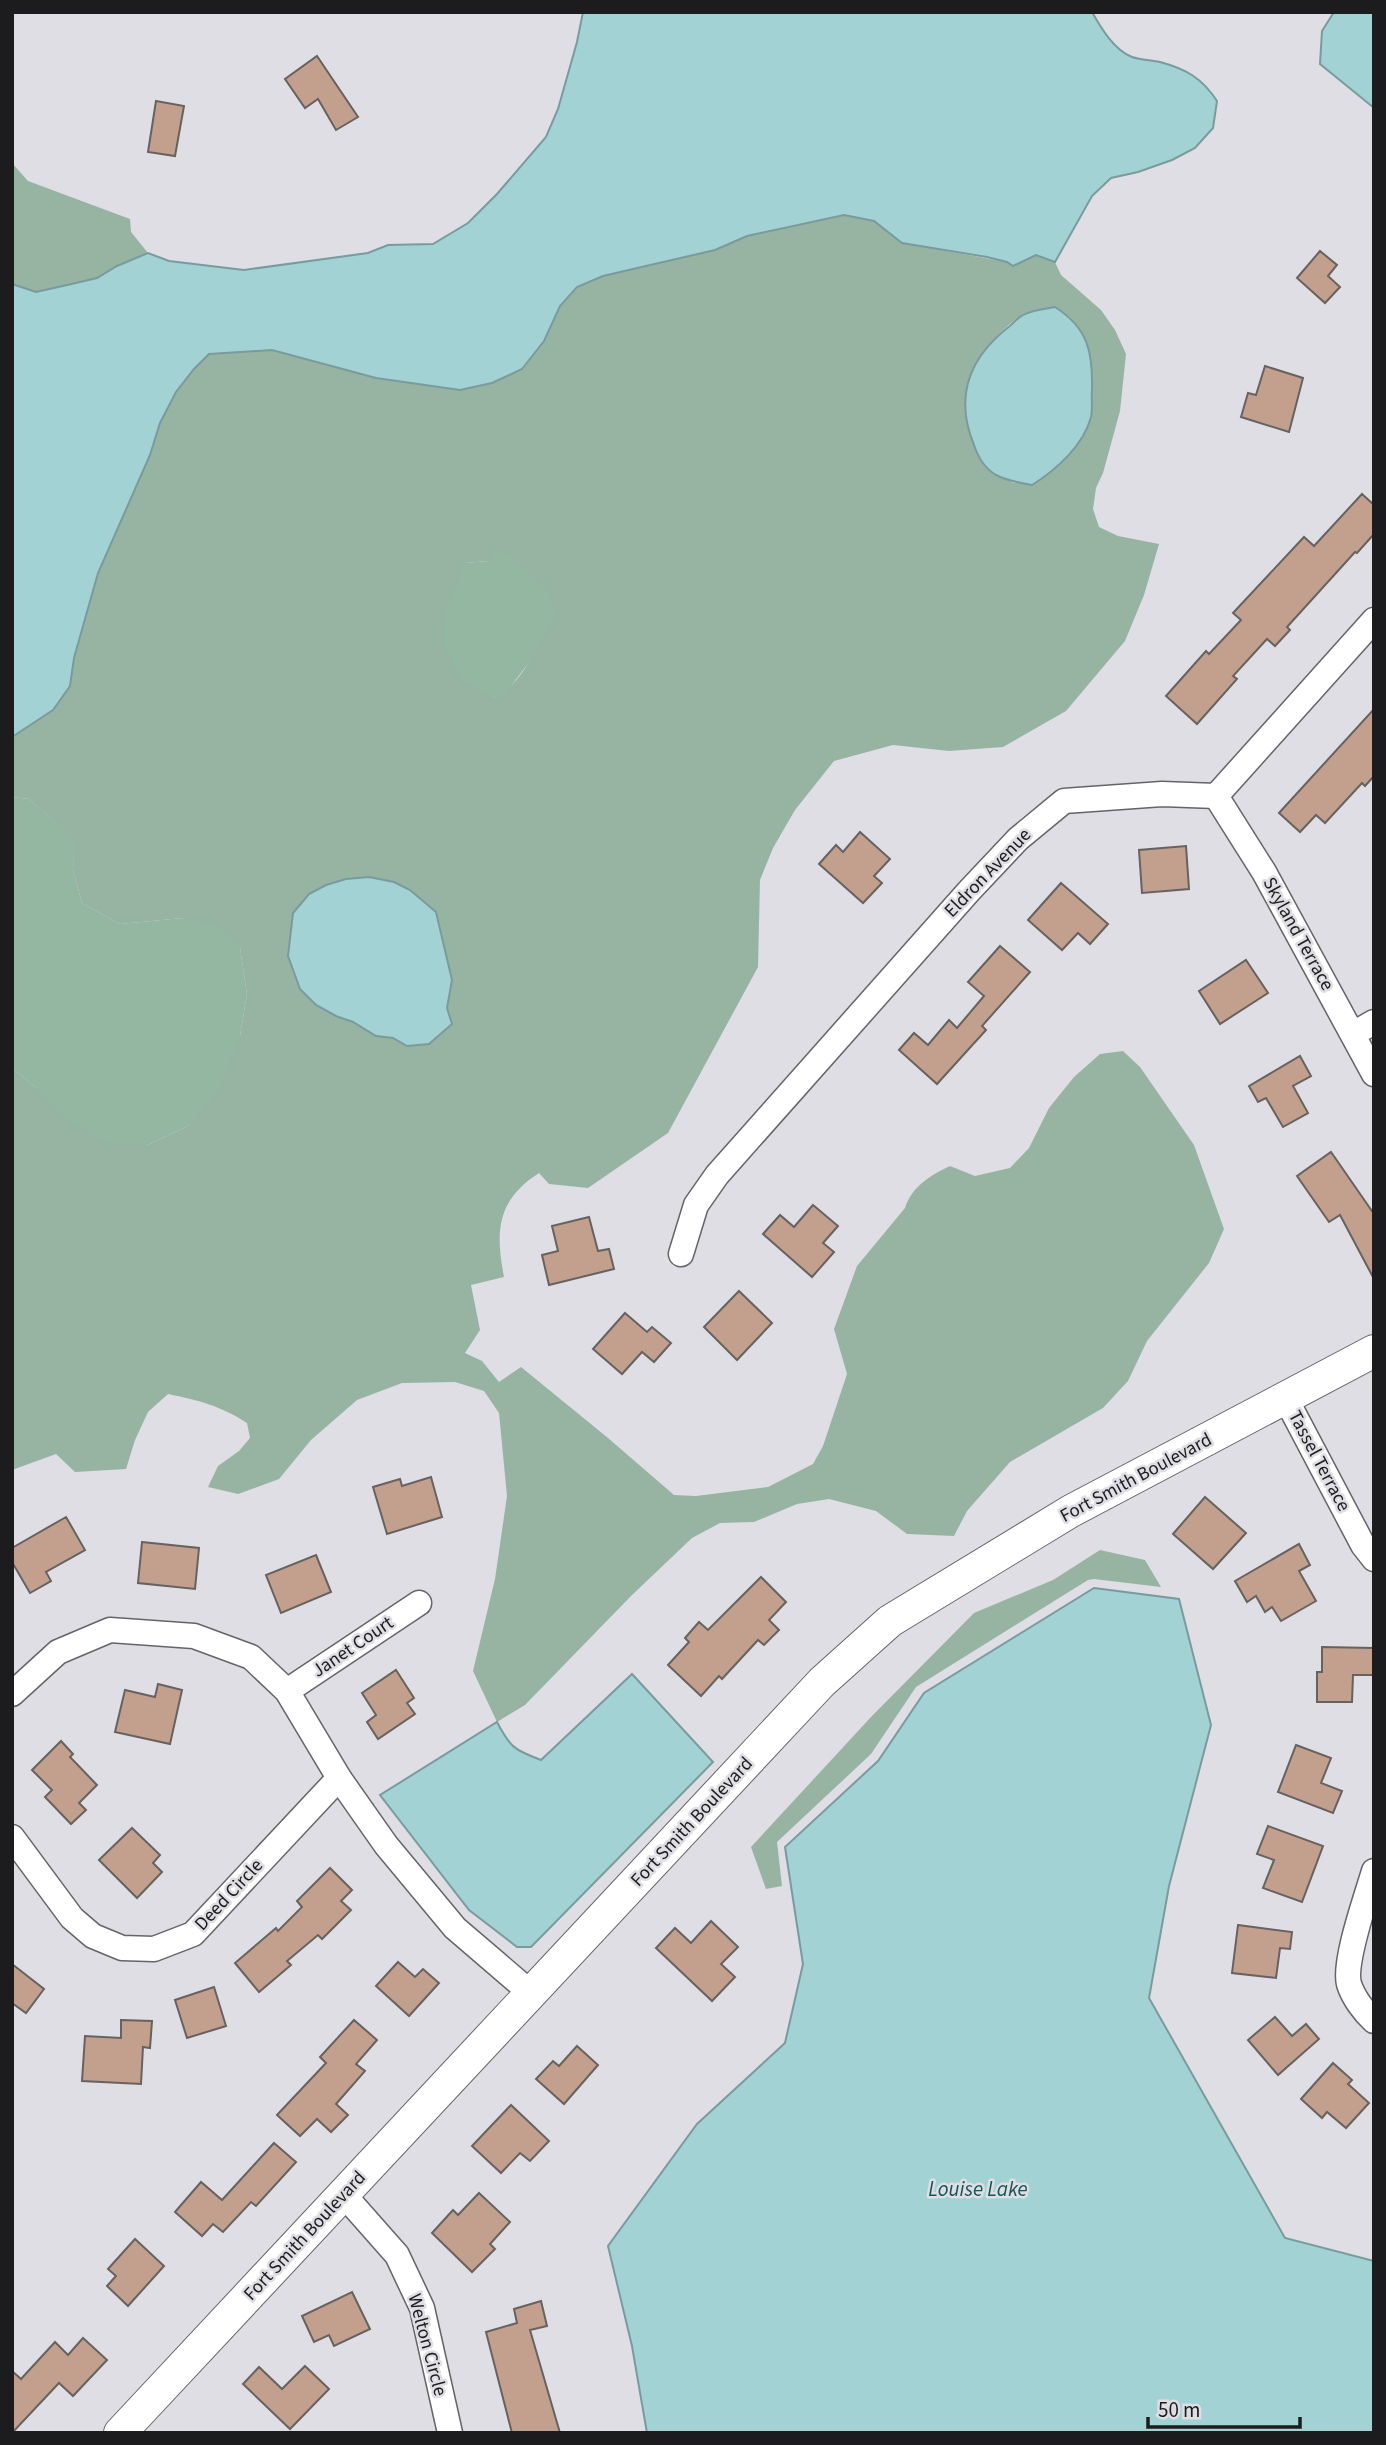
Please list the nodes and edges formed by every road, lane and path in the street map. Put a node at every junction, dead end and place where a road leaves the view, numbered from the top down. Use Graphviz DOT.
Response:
graph roads {
  1 [pos="1374,620"];
  2 [pos="1216,796"];
  3 [pos="1363,1028"];
  4 [pos="1374,1074"];
  5 [pos="681,1254"];
  6 [pos="1374,1351"];
  7 [pos="1286,1399"];
  8 [pos="1374,1559"];
  9 [pos="419,1603"];
  10 [pos="287,1690"];
  11 [pos="12,1694"];
  12 [pos="339,1778"];
  13 [pos="12,1837"];
  14 [pos="1374,1871"];
  15 [pos="532,1994"];
  16 [pos="1374,2021"];
  17 [pos="344,2195"];
  18 [pos="120,2433"];
  19 [pos="450,2433"];
  1 -- 2 [label="street"];
  2 -- 3 [label="street, Skyland Terrace"];
  2 -- 5 [label="street, Eldron Avenue"];
  3 -- 4 [label="street, Skyland Terrace"];
  6 -- 7 [label="street, Fort Smith Boulevard"];
  7 -- 8 [label="street, Tassel Terrace"];
  7 -- 15 [label="street, Fort Smith Boulevard"];
  9 -- 10 [label="street, Janet Court"];
  10 -- 11 [label="street"];
  10 -- 12 [label="street"];
  12 -- 13 [label="street, Deed Circle"];
  12 -- 15 [label="street"];
  14 -- 16 [label="street"];
  15 -- 17 [label="street, Fort Smith Boulevard"];
  17 -- 18 [label="street, Fort Smith Boulevard"];
  17 -- 19 [label="street, Welton Circle"];
}
